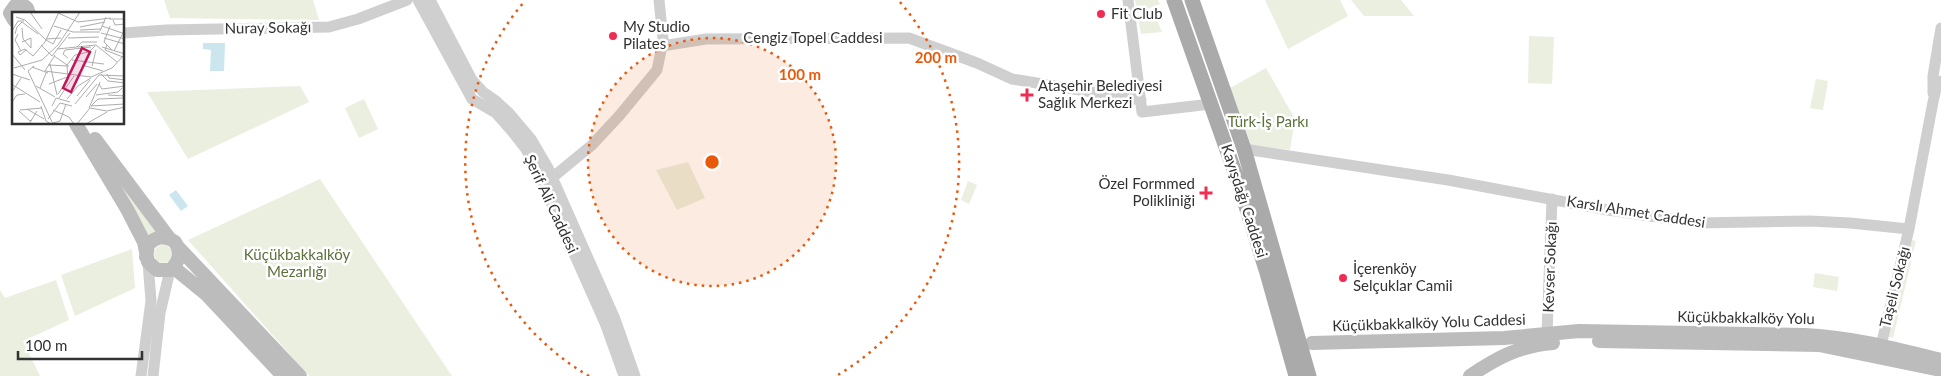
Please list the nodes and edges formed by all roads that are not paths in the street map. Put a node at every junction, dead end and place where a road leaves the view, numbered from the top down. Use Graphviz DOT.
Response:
graph roads {
  1 [pos="407,0"];
  2 [pos="418,0"];
  3 [pos="430,0"];
  4 [pos="659,0"];
  5 [pos="1128,0"];
  6 [pos="1174,0"];
  7 [pos="1192,0"];
  8 [pos="1941,28"];
  9 [pos="125,33"];
  10 [pos="662,46"];
  11 [pos="1941,81"];
  12 [pos="1937,99"];
  13 [pos="1141,100"];
  14 [pos="1211,104"];
  15 [pos="77,125"];
  16 [pos="88,125"];
  17 [pos="1244,149"];
  18 [pos="545,175"];
  19 [pos="1552,199"];
  20 [pos="1910,229"];
  21 [pos="174,243"];
  22 [pos="147,259"];
  23 [pos="171,269"];
  24 [pos="1547,334"];
  25 [pos="1504,338"];
  26 [pos="1479,339"];
  27 [pos="1306,344"];
  28 [pos="1880,351"];
  29 [pos="1506,354"];
  30 [pos="1291,360"];
  31 [pos="1941,360"];
  32 [pos="1489,362"];
  33 [pos="1941,370"];
  34 [pos="141,376"];
  35 [pos="153,376"];
  36 [pos="283,376"];
  37 [pos="300,376"];
  38 [pos="624,376"];
  39 [pos="635,376"];
  40 [pos="1296,376"];
  41 [pos="1309,376"];
  42 [pos="1470,376"];
  1 -- 9 [label="street, Nuray Sokağı"];
  2 -- 18 [label="street, Şerif Ali Caddesi"];
  3 -- 18 [label="street, Şerif Ali Caddesi"];
  4 -- 10 [label="street"];
  5 -- 13 [label="street"];
  6 -- 14 [label="main road, Kayışdağı Caddesi"];
  7 -- 17 [label="main road, Kayışdağı Caddesi"];
  8 -- 12 [label="street"];
  10 -- 13 [label="street, Cengiz Topel Caddesi"];
  10 -- 18 [label="street"];
  11 -- 12 [label="street"];
  12 -- 20 [label="street"];
  13 -- 14 [label="street"];
  14 -- 30 [label="main road, Kayışdağı Caddesi"];
  15 -- 22 [label="main road"];
  16 -- 21 [label="main road"];
  17 -- 19 [label="street, Karslı Ahmet Caddesi"];
  17 -- 27 [label="main road, Kayışdağı Caddesi"];
  18 -- 38 [label="street, Şerif Ali Caddesi"];
  18 -- 39 [label="street, Şerif Ali Caddesi"];
  19 -- 20 [label="street, Karslı Ahmet Caddesi"];
  19 -- 24 [label="street, Kevser Sokağı"];
  20 -- 28 [label="street, Taşeli Sokağı"];
  21 -- 22 [label="main road"];
  21 -- 23 [label="main road"];
  21 -- 37 [label="main road"];
  22 -- 23 [label="main road"];
  22 -- 34 [label="street"];
  23 -- 35 [label="street"];
  23 -- 36 [label="main road"];
  24 -- 25 [label="main road, Küçükbakkalköy Yolu Caddesi"];
  24 -- 28 [label="main road, Küçükbakkalköy Yolu"];
  25 -- 26 [label="main road, Küçükbakkalköy Yolu Caddesi"];
  25 -- 29 [label="main road"];
  26 -- 27 [label="main road, Küçükbakkalköy Yolu Caddesi"];
  26 -- 32 [label="main road"];
  27 -- 30 [label="main road"];
  27 -- 41 [label="main road"];
  28 -- 29 [label="main road, Küçükbakkalköy Yolu Caddesi"];
  28 -- 31 [label="main road, Küçükbakkalköy Yolu"];
  28 -- 33 [label="main road, Küçükbakkalköy Yolu"];
  29 -- 32 [label="main road, Küçükbakkalköy Yolu Caddesi"];
  30 -- 40 [label="main road, Kayışdağı Caddesi"];
  32 -- 42 [label="main road, Küçükbakkalköy Yolu Caddesi"];
}
